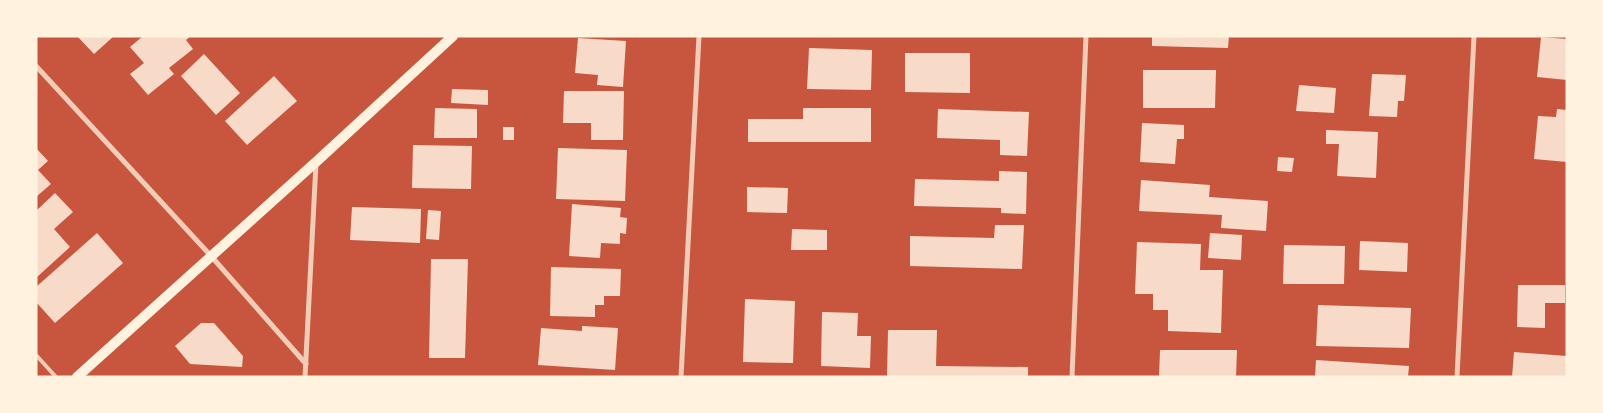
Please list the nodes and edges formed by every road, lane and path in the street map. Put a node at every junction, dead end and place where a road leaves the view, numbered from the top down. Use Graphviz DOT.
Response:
graph roads {
  1 [pos="453,36"];
  2 [pos="699,36"];
  3 [pos="1086,36"];
  4 [pos="1474,36"];
  5 [pos="36,66"];
  6 [pos="316,162"];
  7 [pos="211,256"];
  8 [pos="36,355"];
  9 [pos="306,364"];
  10 [pos="56,377"];
  11 [pos="77,377"];
  12 [pos="305,377"];
  13 [pos="681,377"];
  14 [pos="1072,377"];
  15 [pos="1457,377"];
  1 -- 6 [label="main road"];
  2 -- 13 [label="street"];
  3 -- 14 [label="street"];
  4 -- 15 [label="street"];
  5 -- 7 [label="street"];
  6 -- 7 [label="main road"];
  6 -- 9 [label="street"];
  7 -- 9 [label="street"];
  7 -- 11 [label="main road"];
  8 -- 10 [label="lane"];
  9 -- 12 [label="street"];
}
